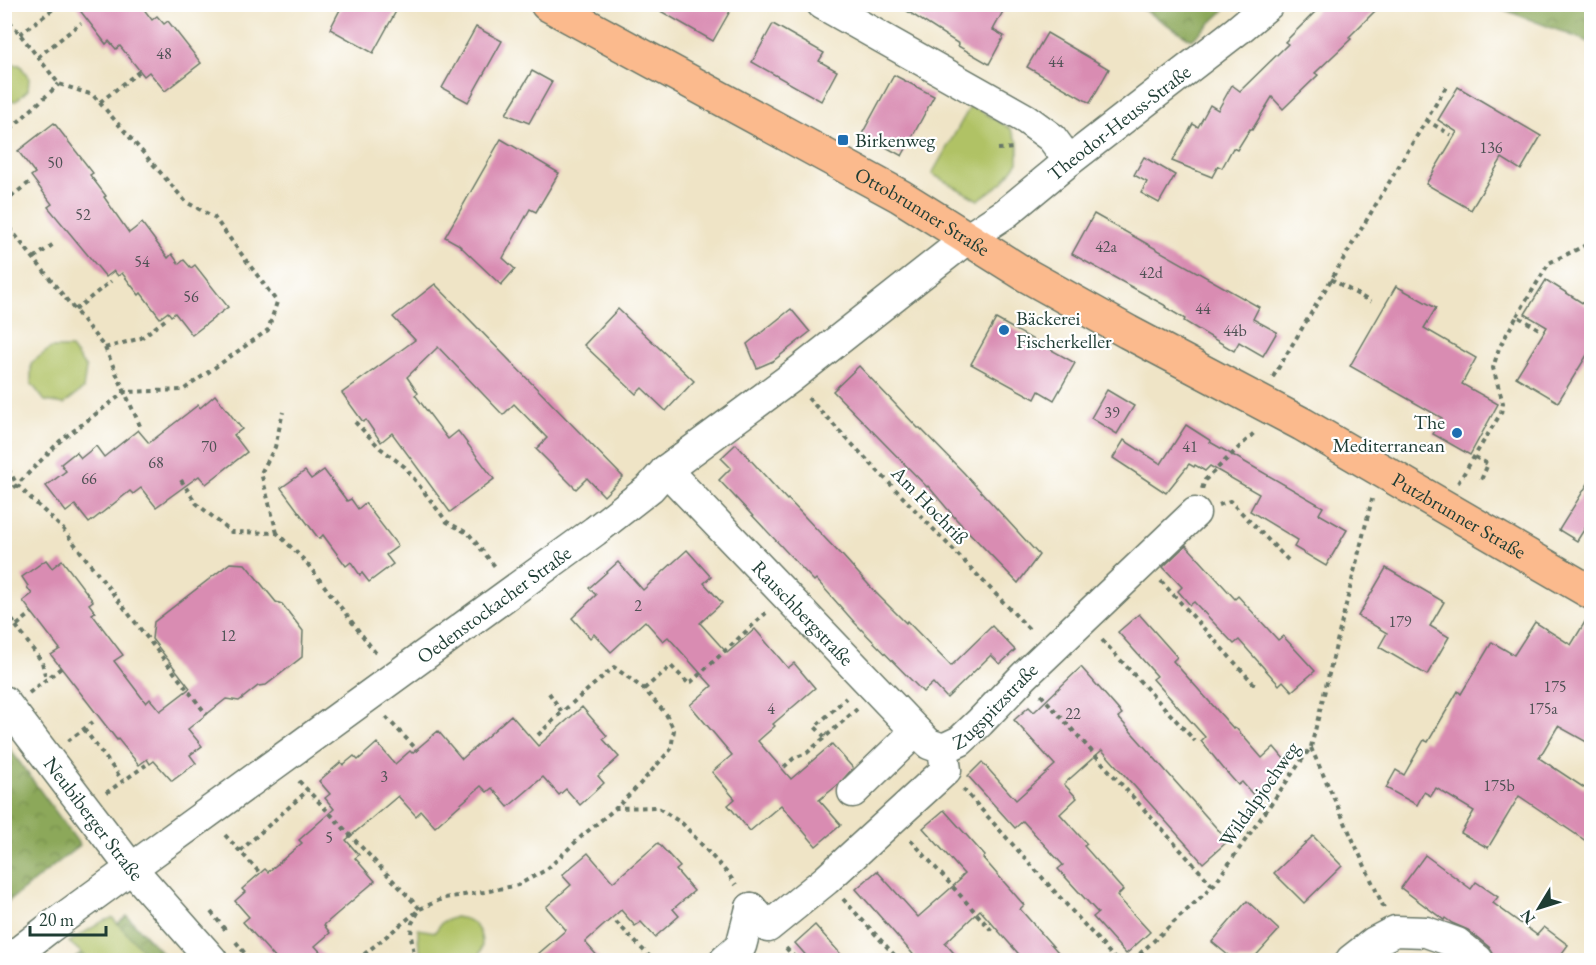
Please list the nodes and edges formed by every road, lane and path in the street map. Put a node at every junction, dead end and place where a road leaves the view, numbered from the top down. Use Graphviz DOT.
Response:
graph roads {
  1 [pos="60,4"];
  2 [pos="547,4"];
  3 [pos="822,4"];
  4 [pos="1269,4"];
  5 [pos="4,14"];
  6 [pos="81,23"];
  7 [pos="20,34"];
  8 [pos="38,57"];
  9 [pos="140,71"];
  10 [pos="59,84"];
  11 [pos="1446,87"];
  12 [pos="100,102"];
  13 [pos="1425,120"];
  14 [pos="4,135"];
  15 [pos="1451,135"];
  16 [pos="1014,148"];
  17 [pos="998,149"];
  18 [pos="1069,161"];
  19 [pos="30,182"];
  20 [pos="4,202"];
  21 [pos="4,221"];
  22 [pos="968,238"];
  23 [pos="1592,242"];
  24 [pos="55,243"];
  25 [pos="34,258"];
  26 [pos="1330,279"];
  27 [pos="111,282"];
  28 [pos="1371,302"];
  29 [pos="75,310"];
  30 [pos="1516,316"];
  31 [pos="165,320"];
  32 [pos="1539,329"];
  33 [pos="105,348"];
  34 [pos="789,379"];
  35 [pos="125,392"];
  36 [pos="1277,410"];
  37 [pos="283,412"];
  38 [pos="355,423"];
  39 [pos="141,428"];
  40 [pos="1475,457"];
  41 [pos="4,461"];
  42 [pos="1380,469"];
  43 [pos="666,470"];
  44 [pos="181,480"];
  45 [pos="1481,480"];
  46 [pos="17,485"];
  47 [pos="4,495"];
  48 [pos="1444,507"];
  49 [pos="1196,513"];
  50 [pos="277,533"];
  51 [pos="1288,560"];
  52 [pos="1144,562"];
  53 [pos="514,591"];
  54 [pos="1592,593"];
  55 [pos="768,611"];
  56 [pos="32,613"];
  57 [pos="1083,620"];
  58 [pos="16,626"];
  59 [pos="4,627"];
  60 [pos="1050,651"];
  61 [pos="61,668"];
  62 [pos="1024,676"];
  63 [pos="395,678"];
  64 [pos="46,680"];
  65 [pos="1255,685"];
  66 [pos="644,690"];
  67 [pos="549,693"];
  68 [pos="849,696"];
  69 [pos="368,698"];
  70 [pos="7,705"];
  71 [pos="860,706"];
  72 [pos="562,712"];
  73 [pos="207,715"];
  74 [pos="84,729"];
  75 [pos="916,731"];
  76 [pos="538,735"];
  77 [pos="825,737"];
  78 [pos="1195,741"];
  79 [pos="1311,747"];
  80 [pos="418,751"];
  81 [pos="944,759"];
  82 [pos="281,761"];
  83 [pos="146,765"];
  84 [pos="784,767"];
  85 [pos="123,781"];
  86 [pos="308,790"];
  87 [pos="853,792"];
  88 [pos="103,796"];
  89 [pos="616,808"];
  90 [pos="207,814"];
  91 [pos="893,819"];
  92 [pos="240,851"];
  93 [pos="132,869"];
  94 [pos="259,872"];
  95 [pos="826,880"];
  96 [pos="1213,886"];
  97 [pos="420,909"];
  98 [pos="759,918"];
  99 [pos="616,922"];
  100 [pos="993,931"];
  101 [pos="1395,932"];
  102 [pos="733,953"];
  103 [pos="8,960"];
  104 [pos="212,960"];
  105 [pos="357,960"];
  106 [pos="415,960"];
  107 [pos="652,960"];
  108 [pos="899,960"];
  109 [pos="1116,960"];
  110 [pos="1133,960"];
  111 [pos="1351,960"];
  112 [pos="1478,960"];
  1 -- 7 [label="path"];
  2 -- 22 [label="main road, Ottobrunner Straße"];
  3 -- 18 [label="street"];
  4 -- 18 [label="street, Theodor-Heuss-Straße"];
  5 -- 7 [label="path"];
  6 -- 8 [label="path"];
  7 -- 8 [label="path"];
  8 -- 10 [label="path"];
  9 -- 12 [label="path"];
  10 -- 12 [label="path"];
  10 -- 14 [label="path"];
  11 -- 13 [label="path"];
  12 -- 35 [label="path"];
  13 -- 15 [label="path"];
  13 -- 26 [label="path"];
  16 -- 17 [label="path"];
  18 -- 22 [label="street, Theodor-Heuss-Straße"];
  19 -- 20 [label="path"];
  21 -- 25 [label="path"];
  22 -- 34 [label="street, Oedenstockacher Straße"];
  22 -- 36 [label="main road, Ottobrunner Straße"];
  23 -- 30 [label="path"];
  24 -- 25 [label="path"];
  25 -- 29 [label="path"];
  26 -- 28 [label="path"];
  26 -- 36 [label="path"];
  27 -- 29 [label="path"];
  29 -- 33 [label="path"];
  30 -- 32 [label="path"];
  30 -- 40 [label="path"];
  31 -- 33 [label="path"];
  33 -- 35 [label="path"];
  34 -- 43 [label="street, Oedenstockacher Straße"];
  34 -- 60 [label="path, Am Hochriß"];
  35 -- 39 [label="path"];
  35 -- 46 [label="path"];
  36 -- 42 [label="main road, Putzbrunner Straße"];
  36 -- 49 [label="path"];
  37 -- 50 [label="path"];
  38 -- 53 [label="path"];
  40 -- 45 [label="path"];
  40 -- 48 [label="path"];
  41 -- 46 [label="path"];
  42 -- 48 [label="main road, Putzbrunner Straße"];
  42 -- 79 [label="path, Wildalpjochweg"];
  43 -- 53 [label="street, Oedenstockacher Straße"];
  43 -- 75 [label="street, Rauschbergstraße"];
  44 -- 50 [label="path"];
  46 -- 47 [label="path"];
  46 -- 73 [label="path"];
  48 -- 54 [label="main road, Putzbrunner Straße"];
  49 -- 51 [label="path"];
  49 -- 52 [label="street, Zugspitzstraße"];
  50 -- 63 [label="path"];
  52 -- 57 [label="street, Zugspitzstraße"];
  52 -- 65 [label="path"];
  53 -- 63 [label="street, Oedenstockacher Straße"];
  55 -- 66 [label="path"];
  56 -- 58 [label="path"];
  57 -- 60 [label="street, Zugspitzstraße"];
  57 -- 78 [label="path"];
  58 -- 59 [label="path"];
  58 -- 64 [label="path"];
  60 -- 62 [label="street, Zugspitzstraße"];
  61 -- 64 [label="path"];
  62 -- 81 [label="street, Zugspitzstraße"];
  62 -- 96 [label="path"];
  63 -- 69 [label="street, Oedenstockacher Straße"];
  64 -- 70 [label="path"];
  66 -- 72 [label="path"];
  66 -- 89 [label="path"];
  67 -- 72 [label="path"];
  68 -- 77 [label="path"];
  69 -- 80 [label="path"];
  69 -- 82 [label="street, Oedenstockacher Straße"];
  70 -- 93 [label="street, Neubiberger Straße"];
  71 -- 77 [label="path"];
  72 -- 76 [label="path"];
  74 -- 85 [label="path"];
  75 -- 81 [label="street, Rauschbergstraße"];
  75 -- 87 [label="street"];
  77 -- 84 [label="path"];
  79 -- 96 [label="path, Wildalpjochweg"];
  79 -- 101 [label="path"];
  81 -- 91 [label="street, Zugspitzstraße"];
  81 -- 109 [label="path"];
  82 -- 86 [label="path"];
  82 -- 90 [label="street, Oedenstockacher Straße"];
  83 -- 85 [label="path"];
  85 -- 88 [label="path"];
  86 -- 92 [label="path"];
  86 -- 97 [label="path"];
  89 -- 97 [label="path"];
  89 -- 98 [label="path"];
  90 -- 92 [label="path"];
  90 -- 93 [label="street, Oedenstockacher Straße"];
  91 -- 95 [label="street, Zugspitzstraße"];
  91 -- 100 [label="path"];
  92 -- 94 [label="path"];
  93 -- 103 [label="street, Oedenstockacher Straße"];
  93 -- 104 [label="street, Neubiberger Straße"];
  95 -- 98 [label="street, Zugspitzstraße"];
  95 -- 108 [label="path"];
  96 -- 110 [label="path, Wildalpjochweg"];
  97 -- 105 [label="path"];
  97 -- 106 [label="path"];
  98 -- 102 [label="street"];
  99 -- 107 [label="path"];
  101 -- 111 [label="street"];
  101 -- 112 [label="street"];
}
